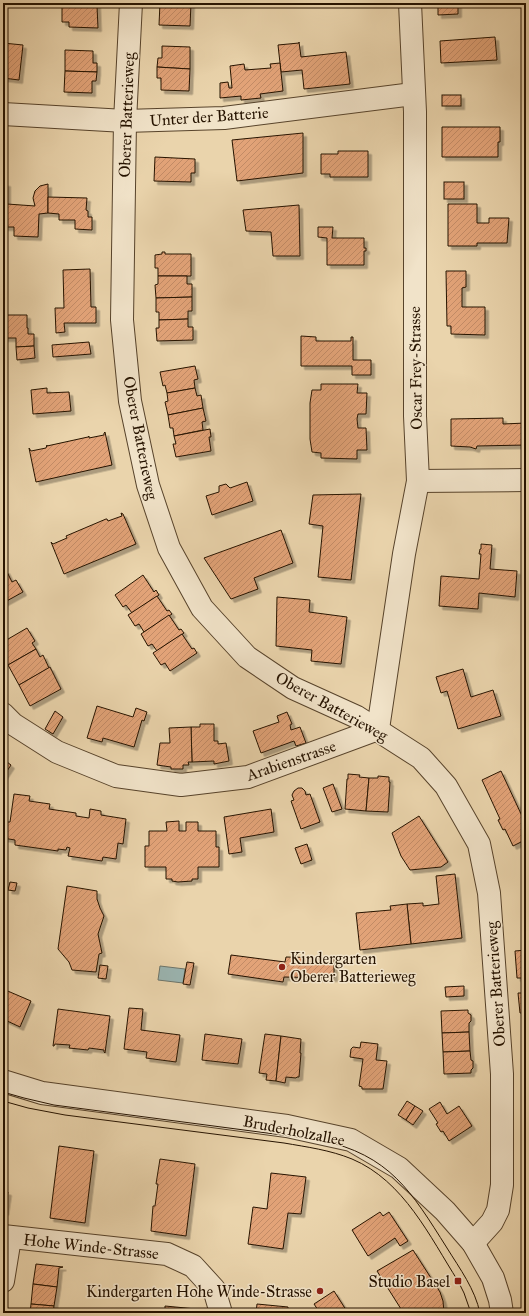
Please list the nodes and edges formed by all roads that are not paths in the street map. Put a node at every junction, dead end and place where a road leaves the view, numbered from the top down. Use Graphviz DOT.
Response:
graph roads {
  1 [pos="131,3"];
  2 [pos="410,3"];
  3 [pos="413,94"];
  4 [pos="3,114"];
  5 [pos="125,121"];
  6 [pos="526,480"];
  7 [pos="418,481"];
  8 [pos="3,714"];
  9 [pos="378,729"];
  10 [pos="3,1081"];
  11 [pos="6,1237"];
  12 [pos="473,1243"];
  13 [pos="3,1281"];
  14 [pos="220,1313"];
  15 [pos="502,1313"];
  1 -- 5 [label="street, Oberer Batterieweg"];
  2 -- 3 [label="street, Oscar Frey-Strasse"];
  3 -- 5 [label="street, Unter der Batterie"];
  3 -- 7 [label="street, Oscar Frey-Strasse"];
  4 -- 5 [label="street, Unter der Batterie"];
  5 -- 9 [label="street, Oberer Batterieweg"];
  6 -- 7 [label="street"];
  7 -- 9 [label="street, Oscar Frey-Strasse"];
  8 -- 9 [label="street, Arabienstrasse"];
  9 -- 12 [label="street, Oberer Batterieweg"];
  10 -- 12 [label="street, Bruderholzallee"];
  11 -- 13 [label="street"];
  11 -- 14 [label="street, Hohe Winde-Strasse"];
  12 -- 15 [label="street, Bruderholzallee"];
}
